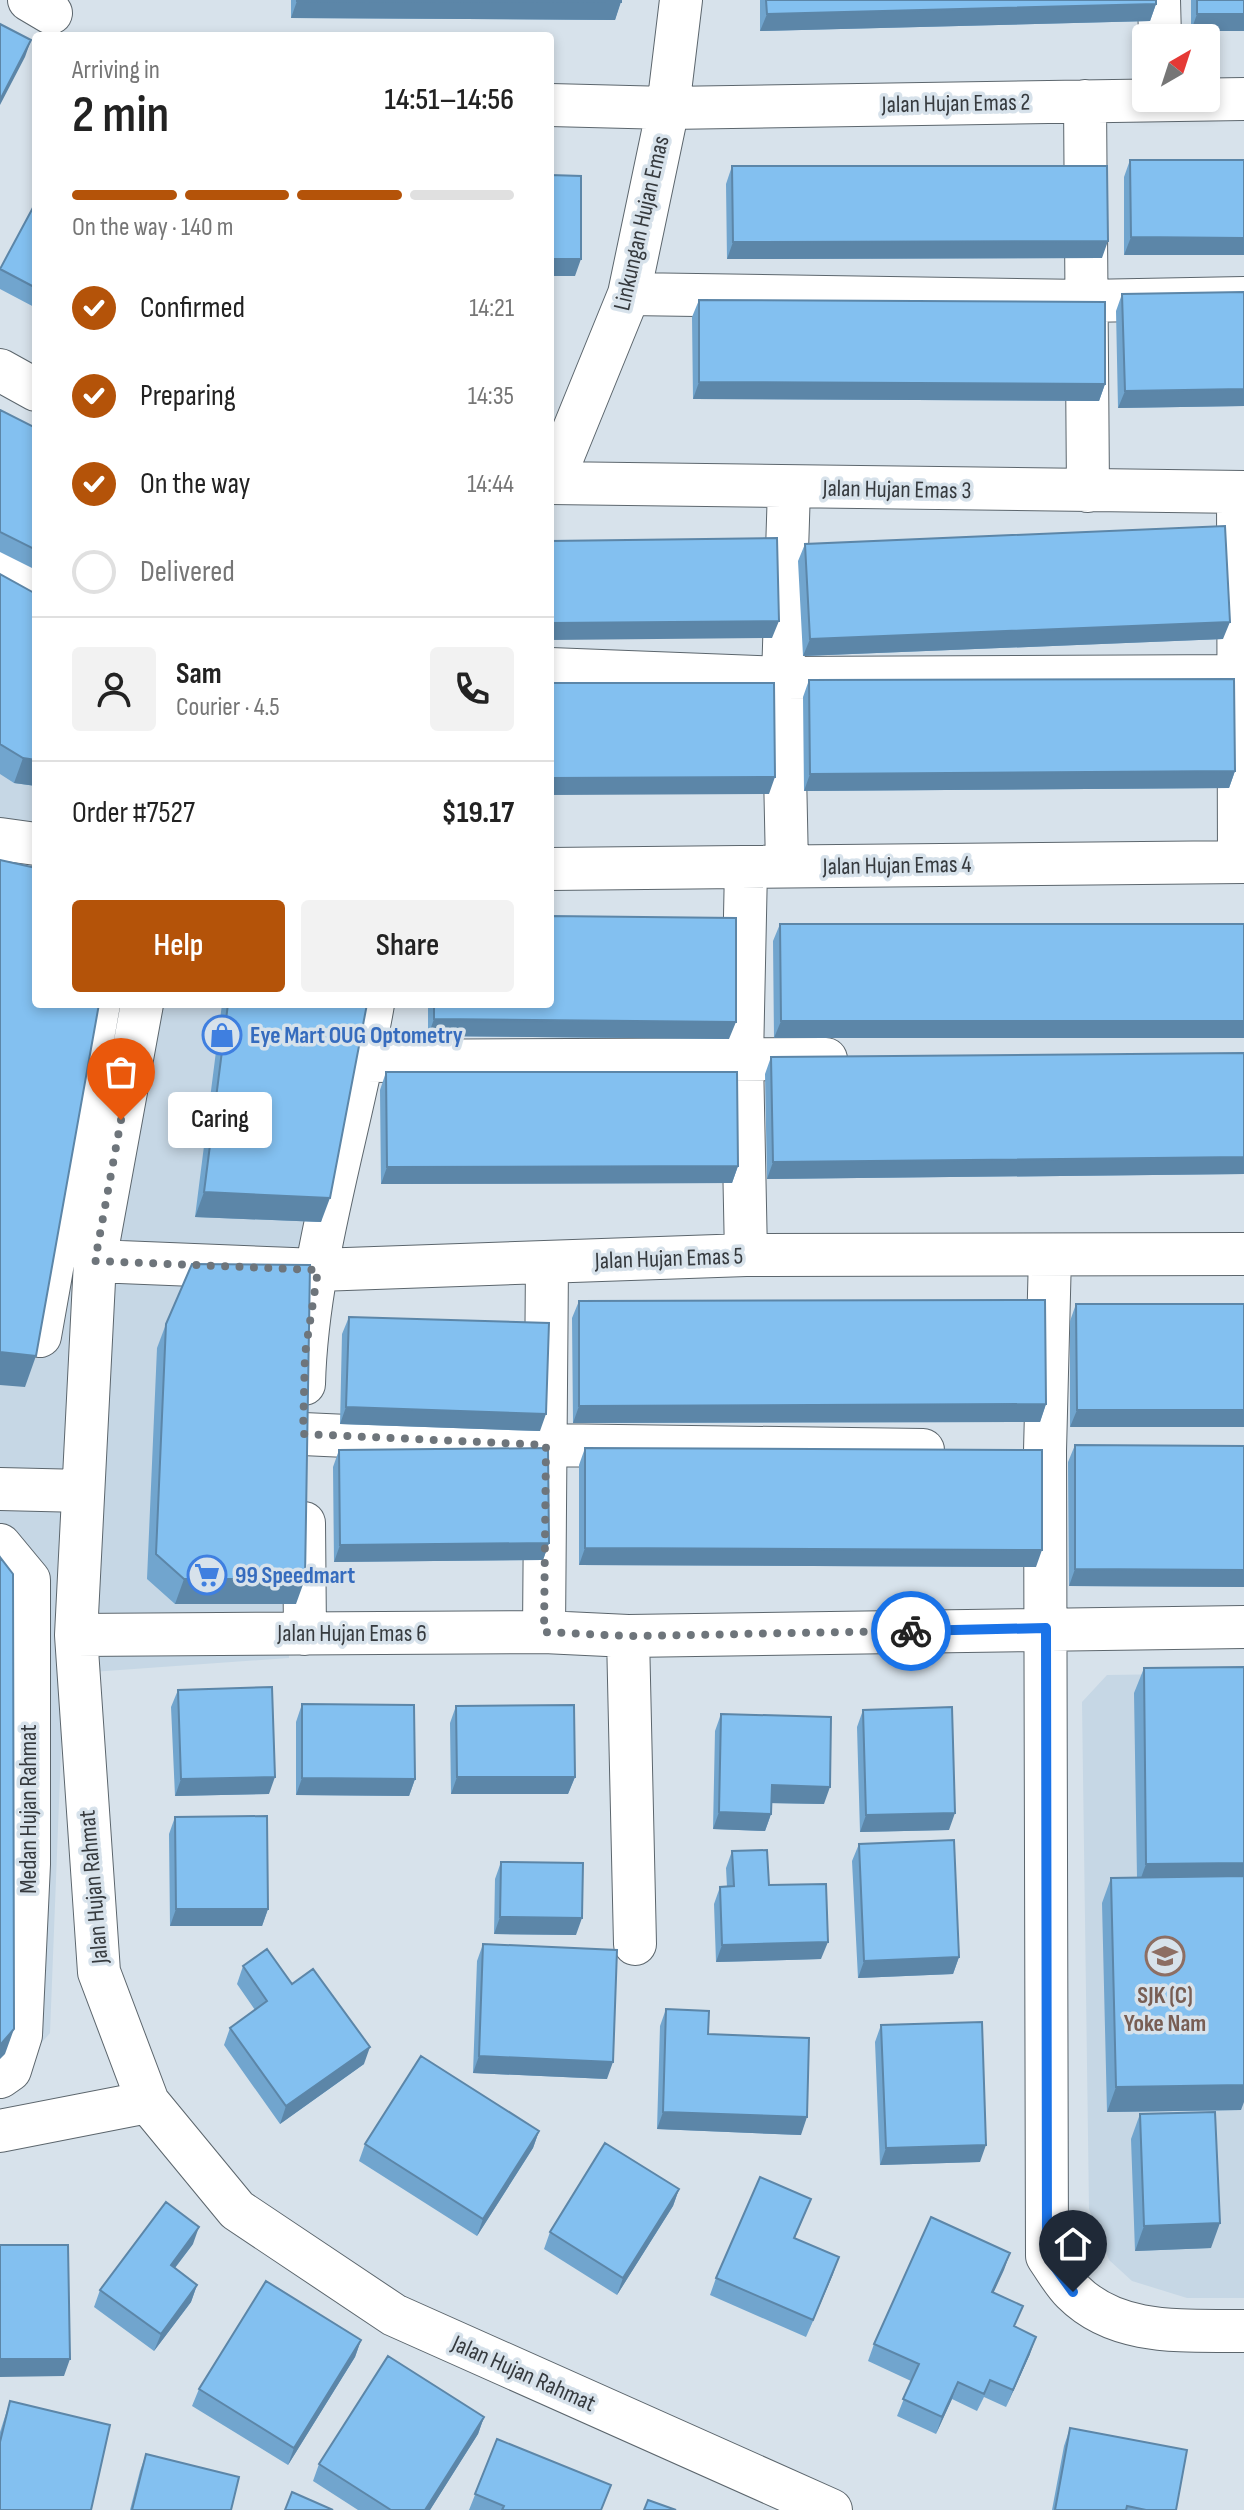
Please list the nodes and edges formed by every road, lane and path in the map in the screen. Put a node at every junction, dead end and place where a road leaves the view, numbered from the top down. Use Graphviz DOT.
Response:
graph roads {
  1 [pos="681,0"];
  2 [pos="1159,0"];
  3 [pos="1160,24"];
  4 [pos="1220,99"];
  5 [pos="1244,99"];
  6 [pos="1132,100"];
  7 [pos="1085,101"];
  8 [pos="554,105"];
  9 [pos="668,108"];
  10 [pos="629,294"];
  11 [pos="1244,298"];
  12 [pos="1086,301"];
  13 [pos="0,370"];
  14 [pos="32,388"];
  15 [pos="554,476"];
  16 [pos="554,483"];
  17 [pos="789,488"];
  18 [pos="1088,491"];
  19 [pos="1241,492"];
  20 [pos="0,567"];
  21 [pos="32,583"];
  22 [pos="554,669"];
  23 [pos="1242,676"];
  24 [pos="783,678"];
  25 [pos="0,839"];
  26 [pos="32,843"];
  27 [pos="1241,862"];
  28 [pos="787,866"];
  29 [pos="746,868"];
  30 [pos="554,869"];
  31 [pos="98,1008"];
  32 [pos="141,1008"];
  33 [pos="372,1008"];
  34 [pos="742,1059"];
  35 [pos="867,1059"];
  36 [pos="363,1061"];
  37 [pos="84,1092"];
  38 [pos="126,1092"];
  39 [pos="1244,1254"];
  40 [pos="746,1255"];
  41 [pos="1050,1255"];
  42 [pos="95,1261"];
  43 [pos="547,1263"];
  44 [pos="318,1270"];
  45 [pos="0,1330"];
  46 [pos="303,1434"];
  47 [pos="546,1445"];
  48 [pos="967,1450"];
  49 [pos="0,1489"];
  50 [pos="83,1491"];
  51 [pos="0,1545"];
  52 [pos="29,1580"];
  53 [pos="78,1580"];
  54 [pos="1244,1627"];
  55 [pos="1046,1628"];
  56 [pos="544,1632"];
  57 [pos="305,1634"];
  58 [pos="76,1635"];
  59 [pos="628,1636"];
  60 [pos="635,1944"];
  61 [pos="0,2077"];
  62 [pos="148,2102"];
  63 [pos="0,2131"];
  64 [pos="1244,2331"];
  65 [pos="831,2510"];
  1 -- 9 [label="street, Linkungan Hujan Emas"];
  2 -- 3 [label="street"];
  4 -- 5 [label="street, Jalan Hujan Emas 2"];
  6 -- 7 [label="street, Jalan Hujan Emas 2"];
  7 -- 9 [label="street, Jalan Hujan Emas 2"];
  7 -- 12 [label="street"];
  8 -- 9 [label="street, Jalan Hujan Emas 2"];
  9 -- 10 [label="street, Linkungan Hujan Emas"];
  10 -- 12 [label="street"];
  10 -- 15 [label="street, Linkungan Hujan Emas"];
  11 -- 12 [label="street"];
  12 -- 18 [label="street"];
  13 -- 14 [label="street"];
  16 -- 17 [label="street, Jalan Hujan Emas 3"];
  17 -- 18 [label="street, Jalan Hujan Emas 3"];
  17 -- 24 [label="street"];
  18 -- 19 [label="street, Jalan Hujan Emas 3"];
  19 -- 23 [label="street"];
  20 -- 21 [label="street"];
  22 -- 24 [label="street"];
  23 -- 24 [label="street"];
  23 -- 27 [label="street"];
  24 -- 28 [label="street"];
  25 -- 26 [label="street"];
  27 -- 28 [label="street, Jalan Hujan Emas 4"];
  28 -- 29 [label="street, Jalan Hujan Emas 4"];
  29 -- 30 [label="street, Jalan Hujan Emas 4"];
  29 -- 34 [label="street"];
  31 -- 37 [label="street"];
  32 -- 38 [label="street, Jalan Hujan Rahmat"];
  33 -- 36 [label="street"];
  34 -- 35 [label="street"];
  34 -- 36 [label="street"];
  34 -- 40 [label="street"];
  36 -- 44 [label="street"];
  37 -- 38 [label="street"];
  37 -- 45 [label="street"];
  38 -- 42 [label="street, Jalan Hujan Rahmat"];
  39 -- 41 [label="street, Jalan Hujan Emas 5"];
  40 -- 41 [label="street, Jalan Hujan Emas 5"];
  40 -- 43 [label="street, Jalan Hujan Emas 5"];
  41 -- 55 [label="street"];
  42 -- 44 [label="street, Jalan Hujan Emas 5"];
  42 -- 50 [label="street, Jalan Hujan Rahmat"];
  43 -- 44 [label="street, Jalan Hujan Emas 5"];
  43 -- 47 [label="street"];
  44 -- 46 [label="street"];
  46 -- 47 [label="street"];
  46 -- 57 [label="street"];
  47 -- 48 [label="street"];
  47 -- 56 [label="street"];
  49 -- 50 [label="street"];
  50 -- 53 [label="street, Jalan Hujan Rahmat"];
  51 -- 52 [label="street"];
  52 -- 53 [label="street"];
  52 -- 61 [label="street, Medan Hujan Rahmat"];
  53 -- 58 [label="street, Jalan Hujan Rahmat"];
  54 -- 55 [label="street, Jalan Hujan Emas 6"];
  55 -- 59 [label="street, Jalan Hujan Emas 6"];
  55 -- 64 [label="street"];
  56 -- 57 [label="street, Jalan Hujan Emas 6"];
  56 -- 59 [label="street, Jalan Hujan Emas 6"];
  57 -- 58 [label="street, Jalan Hujan Emas 6"];
  58 -- 62 [label="street, Jalan Hujan Rahmat"];
  59 -- 60 [label="street"];
  62 -- 63 [label="street"];
  62 -- 65 [label="street, Jalan Hujan Rahmat"];
}
